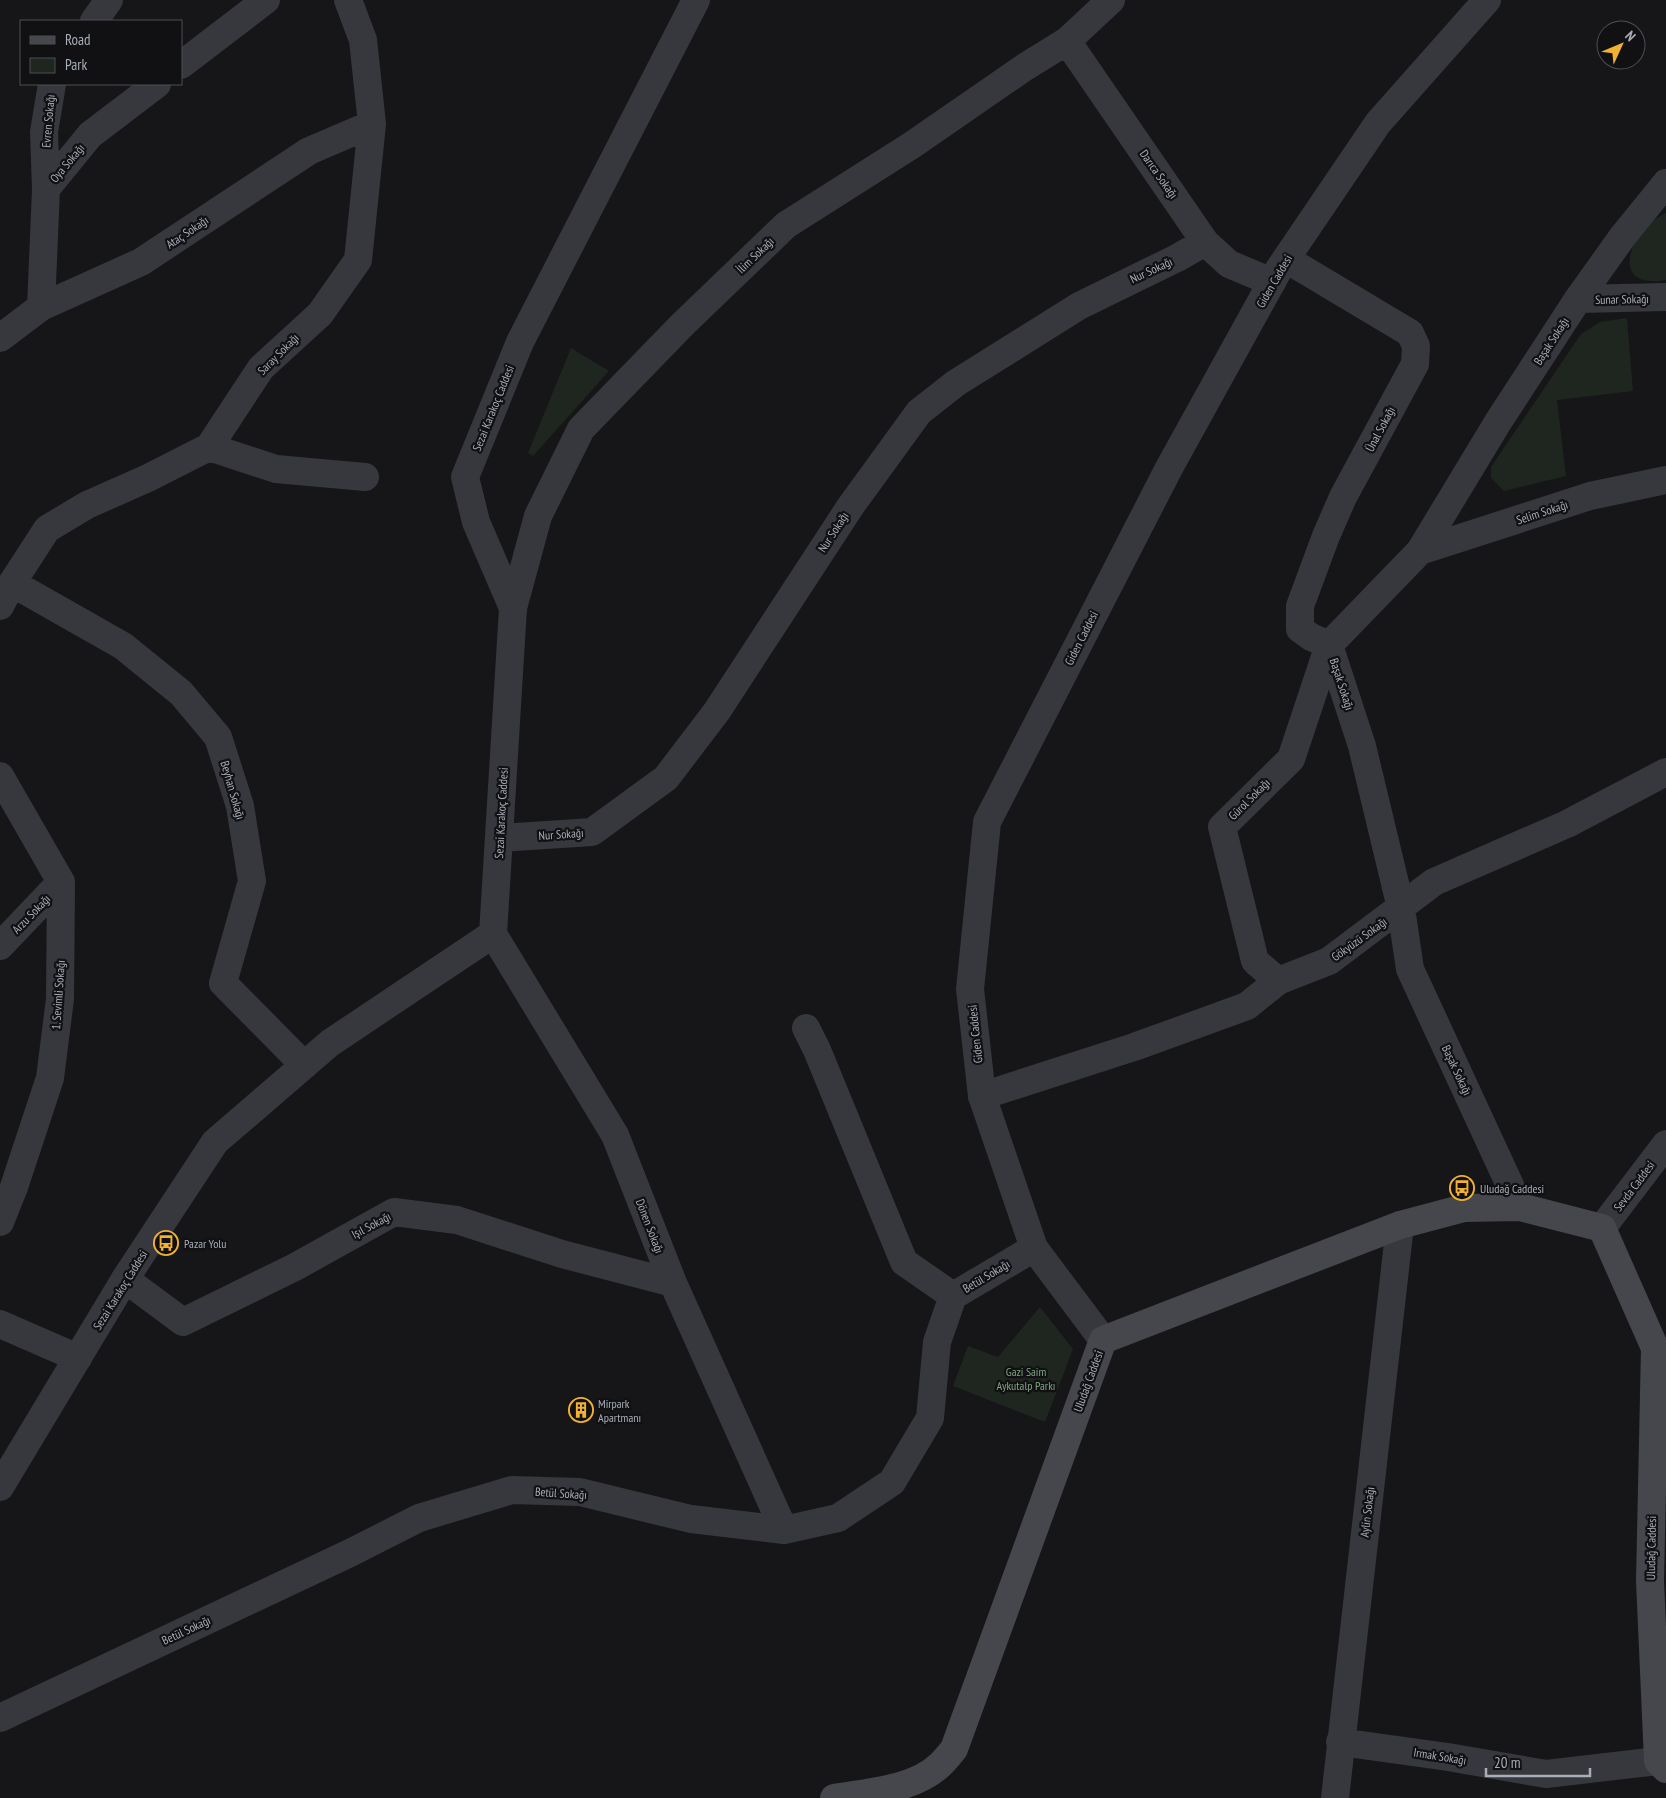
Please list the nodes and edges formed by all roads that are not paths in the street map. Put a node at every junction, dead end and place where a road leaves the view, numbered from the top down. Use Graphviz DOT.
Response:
graph roads {
  1 [pos="109,0"];
  2 [pos="266,0"];
  3 [pos="348,0"];
  4 [pos="696,0"];
  5 [pos="1111,0"];
  6 [pos="1487,0"];
  7 [pos="95,20"];
  8 [pos="1067,42"];
  9 [pos="182,64"];
  10 [pos="52,85"];
  11 [pos="156,85"];
  12 [pos="372,124"];
  13 [pos="1666,183"];
  14 [pos="46,189"];
  15 [pos="1205,242"];
  16 [pos="1286,259"];
  17 [pos="1272,282"];
  18 [pos="1666,297"];
  19 [pos="1578,299"];
  20 [pos="40,307"];
  21 [pos="0,338"];
  22 [pos="209,447"];
  23 [pos="365,477"];
  24 [pos="1666,480"];
  25 [pos="1420,551"];
  26 [pos="6,595"];
  27 [pos="513,608"];
  28 [pos="1329,644"];
  29 [pos="1666,772"];
  30 [pos="0,776"];
  31 [pos="500,838"];
  32 [pos="61,882"];
  33 [pos="1401,908"];
  34 [pos="493,934"];
  35 [pos="0,946"];
  36 [pos="1278,982"];
  37 [pos="806,1028"];
  38 [pos="304,1065"];
  39 [pos="982,1096"];
  40 [pos="1666,1144"];
  41 [pos="1520,1207"];
  42 [pos="0,1222"];
  43 [pos="1400,1225"];
  44 [pos="1602,1228"];
  45 [pos="1034,1248"];
  46 [pos="124,1279"];
  47 [pos="673,1283"];
  48 [pos="953,1296"];
  49 [pos="0,1324"];
  50 [pos="1103,1340"];
  51 [pos="78,1358"];
  52 [pos="0,1487"];
  53 [pos="784,1530"];
  54 [pos="0,1718"];
  55 [pos="1340,1742"];
  56 [pos="1662,1765"];
  57 [pos="834,1798"];
  58 [pos="1335,1798"];
  1 -- 7 [label="street"];
  2 -- 9 [label="street"];
  3 -- 12 [label="street, Saray Sokağı"];
  4 -- 27 [label="street, Sezai Karakoç Caddesi"];
  5 -- 8 [label="street, İlim Sokağı"];
  6 -- 16 [label="street, Giden Caddesi"];
  8 -- 15 [label="street, Darıca Sokağı"];
  8 -- 27 [label="street, İlim Sokağı"];
  10 -- 14 [label="street, Evren Sokağı"];
  11 -- 14 [label="street, Oya Sokağı"];
  12 -- 20 [label="street, Ataç Sokağı"];
  12 -- 22 [label="street, Saray Sokağı"];
  13 -- 19 [label="street, Başak Sokağı"];
  14 -- 20 [label="street, Oya Sokağı"];
  15 -- 17 [label="street, Darıca Sokağı"];
  15 -- 31 [label="street, Nur Sokağı"];
  16 -- 17 [label="street, Giden Caddesi"];
  16 -- 28 [label="street, Ünal Sokağı"];
  17 -- 39 [label="street, Giden Caddesi"];
  18 -- 19 [label="street, Sunar Sokağı"];
  19 -- 25 [label="street, Başak Sokağı"];
  20 -- 21 [label="street, Ataç Sokağı"];
  22 -- 23 [label="street"];
  22 -- 26 [label="street, Saray Sokağı"];
  24 -- 25 [label="street, Selim Sokağı"];
  25 -- 28 [label="street, Başak Sokağı"];
  26 -- 38 [label="street, Beyhan Sokağı"];
  27 -- 31 [label="street, Sezai Karakoç Caddesi"];
  28 -- 33 [label="street, Başak Sokağı"];
  28 -- 36 [label="street, Gürol Sokağı"];
  29 -- 33 [label="street, Gökyüzü Sokağı"];
  30 -- 32 [label="street"];
  31 -- 34 [label="street, Sezai Karakoç Caddesi"];
  32 -- 35 [label="street, Arzu Sokağı"];
  32 -- 42 [label="street, 1. Sevimli Sokağı"];
  33 -- 36 [label="street, Gökyüzü Sokağı"];
  33 -- 41 [label="street, Başak Sokağı"];
  34 -- 38 [label="street, Sezai Karakoç Caddesi"];
  34 -- 47 [label="street, Dönen Sokağı"];
  36 -- 39 [label="street, Gökyüzü Sokağı"];
  37 -- 48 [label="street"];
  38 -- 46 [label="street, Sezai Karakoç Caddesi"];
  39 -- 45 [label="street, Giden Caddesi"];
  40 -- 44 [label="street, Sevda Caddesi"];
  41 -- 43 [label="main road, Uludağ Caddesi"];
  41 -- 44 [label="main road, Uludağ Caddesi"];
  43 -- 50 [label="main road, Uludağ Caddesi"];
  43 -- 55 [label="street, Aylin Sokağı"];
  44 -- 56 [label="main road, Uludağ Caddesi"];
  45 -- 48 [label="street, Betül Sokağı"];
  45 -- 50 [label="street, Giden Caddesi"];
  46 -- 47 [label="street, Işıl Sokağı"];
  46 -- 51 [label="street, Sezai Karakoç Caddesi"];
  47 -- 53 [label="street, Dönen Sokağı"];
  48 -- 53 [label="street, Betül Sokağı"];
  49 -- 51 [label="street"];
  50 -- 57 [label="main road, Uludağ Caddesi"];
  51 -- 52 [label="street, Sezai Karakoç Caddesi"];
  53 -- 54 [label="street, Betül Sokağı"];
  55 -- 56 [label="street, Irmak Sokağı"];
  55 -- 58 [label="street, Aylin Sokağı"];
}
